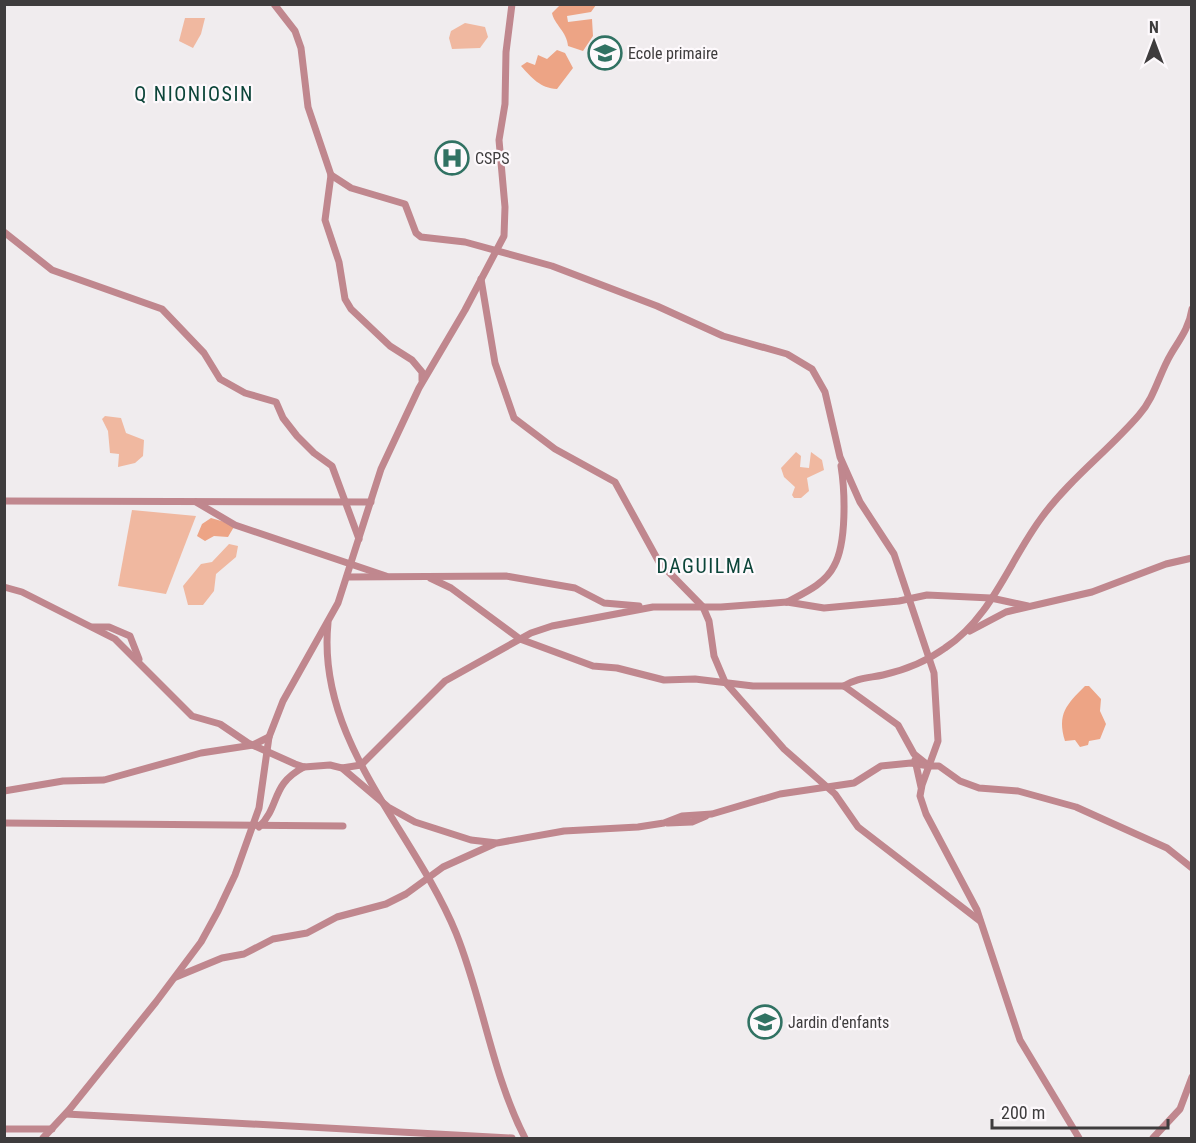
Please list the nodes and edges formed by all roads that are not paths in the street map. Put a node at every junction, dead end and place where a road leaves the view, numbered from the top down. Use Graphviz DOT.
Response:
graph roads {
  1 [pos="274,4"];
  2 [pos="512,4"];
  3 [pos="331,175"];
  4 [pos="4,232"];
  5 [pos="497,251"];
  6 [pos="482,279"];
  7 [pos="1191,309"];
  8 [pos="422,383"];
  9 [pos="840,457"];
  10 [pos="4,501"];
  11 [pos="196,502"];
  12 [pos="346,502"];
  13 [pos="371,502"];
  14 [pos="359,539"];
  15 [pos="1191,558"];
  16 [pos="351,563"];
  17 [pos="346,577"];
  18 [pos="391,578"];
  19 [pos="430,578"];
  20 [pos="4,587"];
  21 [pos="991,598"];
  22 [pos="909,600"];
  23 [pos="787,602"];
  24 [pos="1028,606"];
  25 [pos="653,607"];
  26 [pos="703,607"];
  27 [pos="328,619"];
  28 [pos="90,627"];
  29 [pos="962,634"];
  30 [pos="520,639"];
  31 [pos="928,658"];
  32 [pos="140,662"];
  33 [pos="725,682"];
  34 [pos="844,686"];
  35 [pos="270,737"];
  36 [pos="253,745"];
  37 [pos="912,749"];
  38 [pos="267,752"];
  39 [pos="916,764"];
  40 [pos="361,765"];
  41 [pos="928,766"];
  42 [pos="304,767"];
  43 [pos="342,768"];
  44 [pos="828,788"];
  45 [pos="921,790"];
  46 [pos="4,791"];
  47 [pos="388,807"];
  48 [pos="4,824"];
  49 [pos="252,825"];
  50 [pos="261,825"];
  51 [pos="343,826"];
  52 [pos="248,838"];
  53 [pos="496,843"];
  54 [pos="1191,868"];
  55 [pos="428,880"];
  56 [pos="982,923"];
  57 [pos="176,976"];
  58 [pos="1191,1077"];
  59 [pos="66,1114"];
  60 [pos="4,1129"];
  61 [pos="52,1129"];
  62 [pos="43,1138"];
  63 [pos="513,1138"];
  64 [pos="525,1138"];
  65 [pos="1079,1138"];
  66 [pos="1153,1138"];
  1 -- 3 [label="street"];
  2 -- 5 [label="street"];
  3 -- 5 [label="street"];
  3 -- 8 [label="street"];
  4 -- 12 [label="street"];
  5 -- 6 [label="street"];
  5 -- 9 [label="street"];
  6 -- 8 [label="street"];
  6 -- 26 [label="street"];
  7 -- 21 [label="street"];
  8 -- 13 [label="street"];
  9 -- 22 [label="street"];
  9 -- 23 [label="street"];
  10 -- 11 [label="street"];
  11 -- 12 [label="street"];
  11 -- 16 [label="street"];
  12 -- 13 [label="street"];
  12 -- 14 [label="street"];
  13 -- 14 [label="street"];
  14 -- 16 [label="street"];
  15 -- 24 [label="street"];
  16 -- 17 [label="street"];
  16 -- 18 [label="street"];
  17 -- 18 [label="street"];
  17 -- 27 [label="street"];
  18 -- 19 [label="street"];
  19 -- 25 [label="street"];
  19 -- 30 [label="street"];
  20 -- 28 [label="street"];
  21 -- 22 [label="street"];
  21 -- 24 [label="street"];
  21 -- 29 [label="street"];
  22 -- 23 [label="street"];
  22 -- 31 [label="street"];
  23 -- 26 [label="street"];
  24 -- 29 [label="street"];
  25 -- 26 [label="street"];
  25 -- 30 [label="street"];
  26 -- 33 [label="street"];
  27 -- 35 [label="street"];
  27 -- 40 [label="street"];
  28 -- 32 [label="street"];
  28 -- 32 [label="street"];
  29 -- 31 [label="street"];
  30 -- 33 [label="street"];
  30 -- 40 [label="street"];
  31 -- 34 [label="street"];
  31 -- 41 [label="street"];
  32 -- 36 [label="street"];
  33 -- 34 [label="street"];
  33 -- 44 [label="street"];
  34 -- 37 [label="street"];
  35 -- 36 [label="street"];
  35 -- 38 [label="street"];
  36 -- 38 [label="street"];
  36 -- 46 [label="street"];
  37 -- 39 [label="street"];
  37 -- 41 [label="street"];
  38 -- 42 [label="street"];
  38 -- 49 [label="street"];
  39 -- 41 [label="street"];
  39 -- 44 [label="street"];
  39 -- 45 [label="street"];
  40 -- 43 [label="street"];
  40 -- 47 [label="street"];
  41 -- 45 [label="street"];
  41 -- 54 [label="street"];
  42 -- 43 [label="street"];
  42 -- 50 [label="street"];
  43 -- 47 [label="street"];
  44 -- 53 [label="street"];
  44 -- 56 [label="street"];
  45 -- 56 [label="street"];
  47 -- 53 [label="street"];
  47 -- 55 [label="street"];
  48 -- 49 [label="street"];
  49 -- 50 [label="street"];
  49 -- 52 [label="street"];
  50 -- 51 [label="street"];
  50 -- 52 [label="street"];
  52 -- 57 [label="street"];
  53 -- 55 [label="street"];
  55 -- 57 [label="street"];
  55 -- 64 [label="street"];
  56 -- 65 [label="street"];
  57 -- 59 [label="street"];
  58 -- 66 [label="street"];
  59 -- 61 [label="street"];
  59 -- 63 [label="street"];
  60 -- 61 [label="street"];
  61 -- 62 [label="street"];
}
